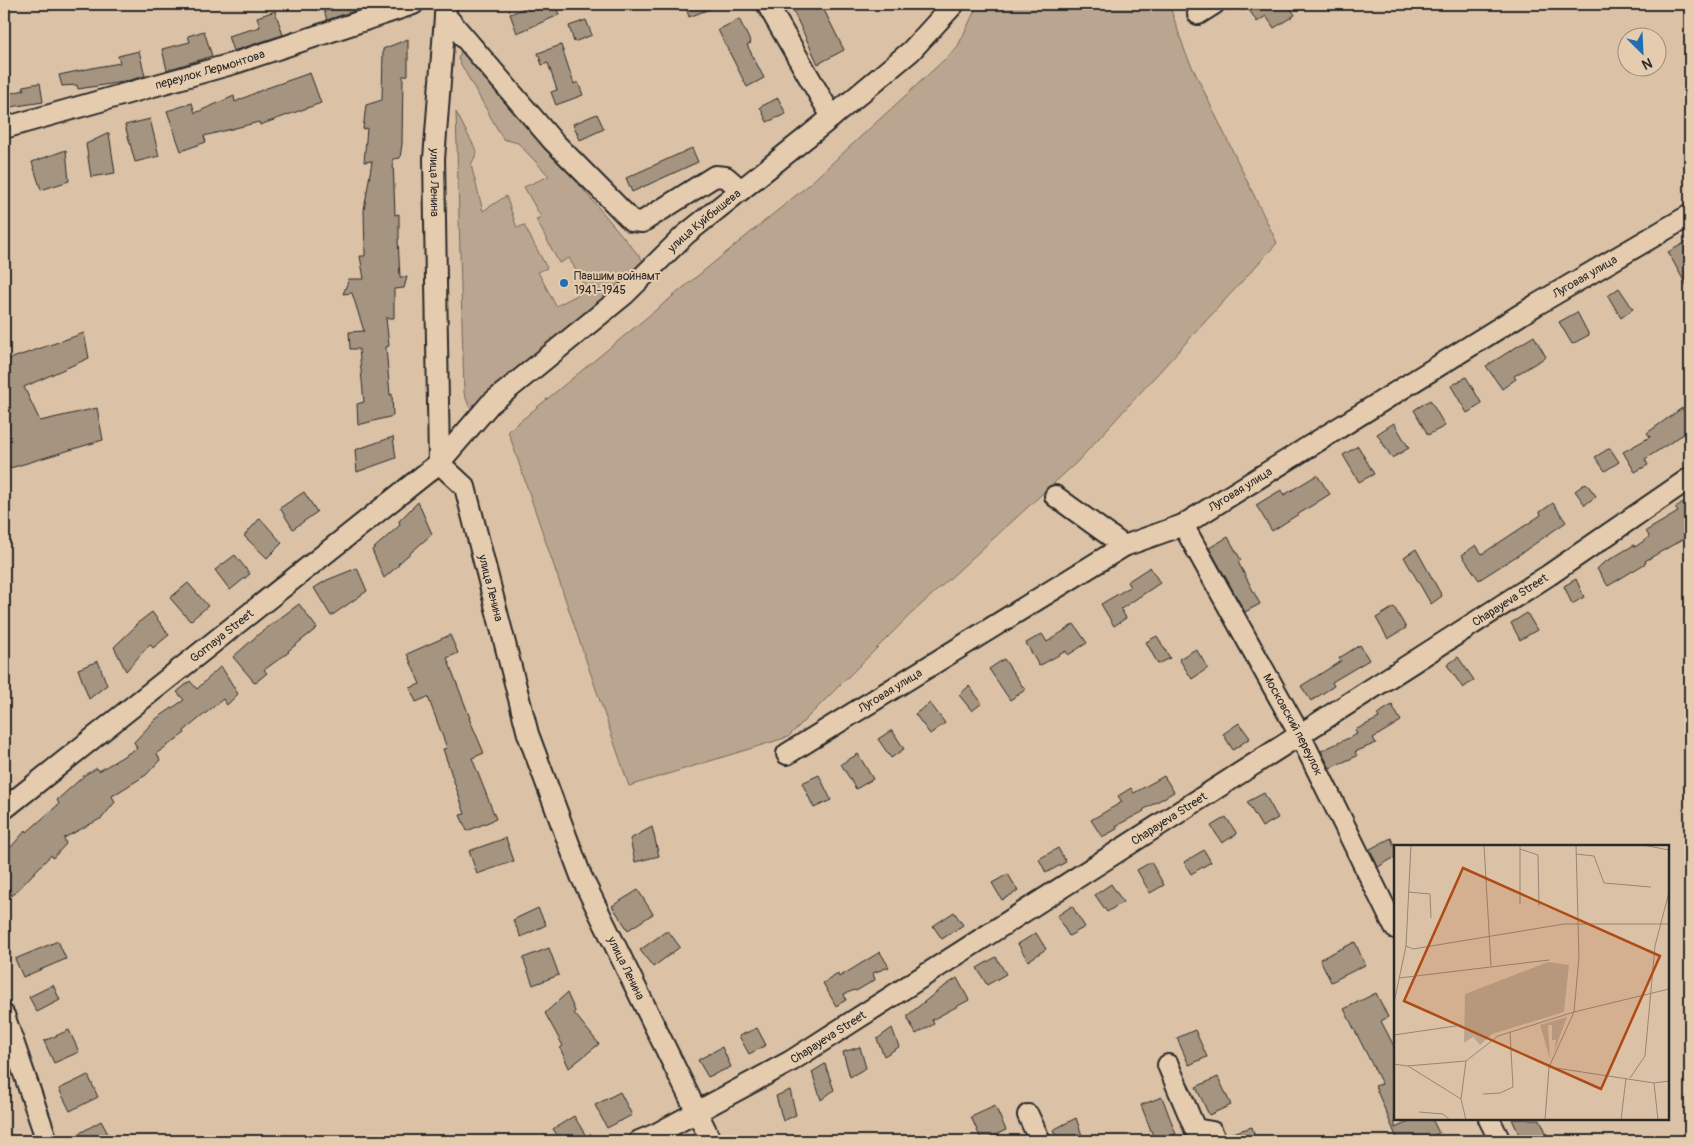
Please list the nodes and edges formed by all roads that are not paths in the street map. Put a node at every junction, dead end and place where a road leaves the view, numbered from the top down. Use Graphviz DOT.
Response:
graph roads {
  1 [pos="413,4"];
  2 [pos="767,4"];
  3 [pos="954,4"];
  4 [pos="446,9"];
  5 [pos="832,118"];
  6 [pos="4,128"];
  7 [pos="741,190"];
  8 [pos="1690,215"];
  9 [pos="439,463"];
  10 [pos="1690,478"];
  11 [pos="1055,496"];
  12 [pos="1183,525"];
  13 [pos="1124,546"];
  14 [pos="1300,735"];
  15 [pos="786,754"];
  16 [pos="4,809"];
  17 [pos="1394,926"];
  18 [pos="4,1015"];
  19 [pos="1168,1064"];
  20 [pos="697,1112"];
  21 [pos="1028,1115"];
  22 [pos="1490,1120"];
  23 [pos="47,1141"];
  24 [pos="639,1141"];
  25 [pos="711,1141"];
  26 [pos="1040,1141"];
  27 [pos="1216,1141"];
  28 [pos="1500,1141"];
  1 -- 6 [label="street, переулок Лермонтова"];
  2 -- 5 [label="street"];
  3 -- 5 [label="street, улица Куйбышева"];
  4 -- 7 [label="street"];
  4 -- 9 [label="street, улица Ленина"];
  5 -- 7 [label="street, улица Куйбышева"];
  7 -- 9 [label="street, улица Куйбышева"];
  8 -- 12 [label="street, Луговая улица"];
  9 -- 16 [label="street, Gornaya Street"];
  9 -- 20 [label="street, улица Ленина"];
  10 -- 14 [label="street, Chapayeva Street"];
  11 -- 13 [label="street"];
  12 -- 13 [label="street, Луговая улица"];
  12 -- 14 [label="street, Московский переулок"];
  13 -- 15 [label="street, Луговая улица"];
  14 -- 17 [label="street, Московский переулок"];
  14 -- 20 [label="street, Chapayeva Street"];
  18 -- 23 [label="street"];
  19 -- 27 [label="street"];
  20 -- 24 [label="street, Chapayeva Street"];
  20 -- 25 [label="street, улица Ленина"];
  21 -- 26 [label="street"];
  22 -- 28 [label="street"];
}
